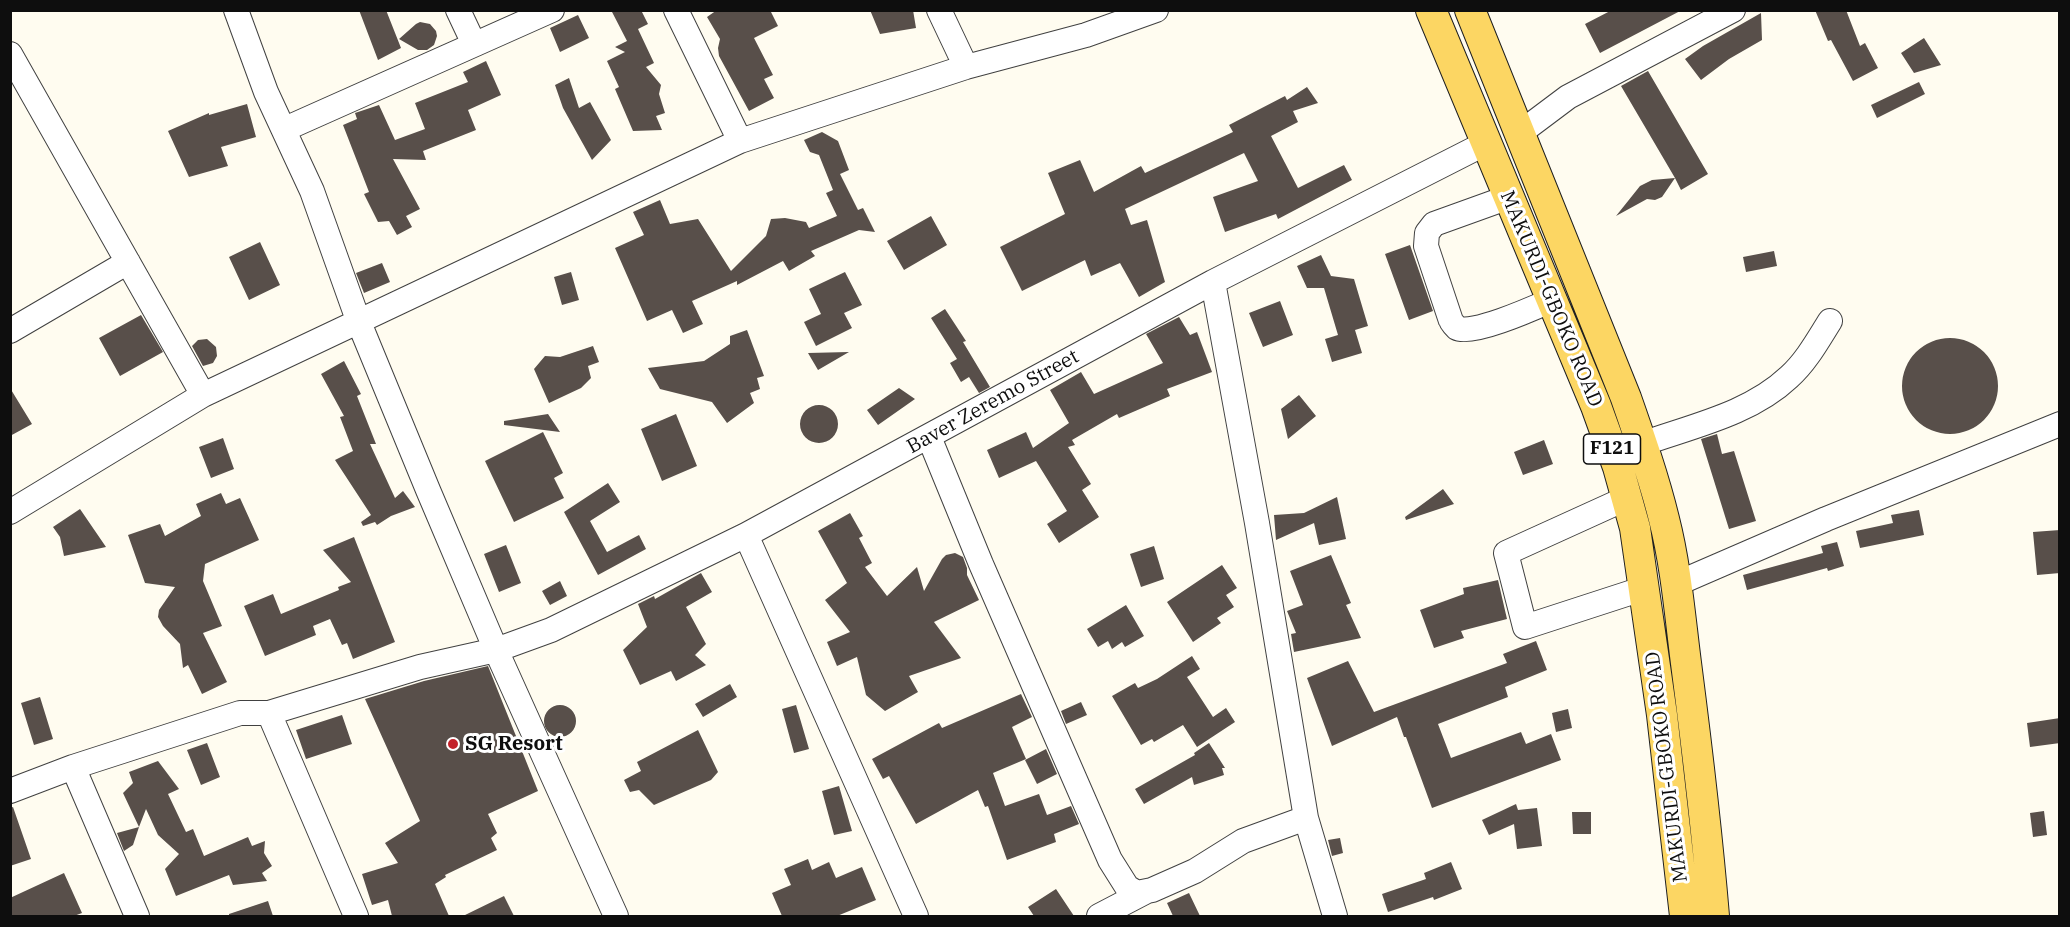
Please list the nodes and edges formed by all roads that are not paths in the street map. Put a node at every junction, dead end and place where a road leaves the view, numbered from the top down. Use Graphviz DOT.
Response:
graph roads {
  1 [pos="236,10"];
  2 [pos="458,10"];
  3 [pos="552,10"];
  4 [pos="676,10"];
  5 [pos="939,10"];
  6 [pos="1156,10"];
  7 [pos="1431,10"];
  8 [pos="1470,10"];
  9 [pos="1733,10"];
  10 [pos="474,44"];
  11 [pos="10,54"];
  12 [pos="966,67"];
  13 [pos="285,129"];
  14 [pos="1520,133"];
  15 [pos="740,141"];
  16 [pos="1486,143"];
  17 [pos="1509,197"];
  18 [pos="128,262"];
  19 [pos="1213,282"];
  20 [pos="1552,300"];
  21 [pos="358,320"];
  22 [pos="1830,321"];
  23 [pos="10,332"];
  24 [pos="203,395"];
  25 [pos="2060,424"];
  26 [pos="929,437"];
  27 [pos="1645,453"];
  28 [pos="1618,467"];
  29 [pos="1627,498"];
  30 [pos="10,512"];
  31 [pos="746,536"];
  32 [pos="1676,584"];
  33 [pos="1645,588"];
  34 [pos="496,650"];
  35 [pos="269,713"];
  36 [pos="73,767"];
  37 [pos="10,791"];
  38 [pos="1306,818"];
  39 [pos="1145,892"];
  40 [pos="136,916"];
  41 [pos="356,916"];
  42 [pos="616,916"];
  43 [pos="916,916"];
  44 [pos="1099,916"];
  45 [pos="1335,916"];
  46 [pos="1685,916"];
  47 [pos="1714,916"];
  1 -- 13 [label="street"];
  2 -- 10 [label="street"];
  3 -- 10 [label="street"];
  4 -- 15 [label="street"];
  5 -- 12 [label="street"];
  6 -- 12 [label="street"];
  7 -- 16 [label="main road, MAKURDI-GBOKO ROAD / F121"];
  8 -- 14 [label="main road, F121"];
  9 -- 14 [label="street"];
  10 -- 13 [label="street"];
  11 -- 18 [label="street"];
  12 -- 15 [label="street"];
  13 -- 21 [label="street"];
  14 -- 27 [label="main road, F121"];
  15 -- 21 [label="street"];
  16 -- 17 [label="main road, MAKURDI-GBOKO ROAD / F121"];
  16 -- 19 [label="street, Baver Zeremo Street"];
  17 -- 20 [label="main road, MAKURDI-GBOKO ROAD / F121"];
  17 -- 20 [label="street"];
  18 -- 23 [label="street"];
  18 -- 24 [label="street"];
  19 -- 26 [label="street, Baver Zeremo Street"];
  19 -- 38 [label="street"];
  20 -- 28 [label="main road, MAKURDI-GBOKO ROAD / F121"];
  21 -- 24 [label="street"];
  21 -- 34 [label="street"];
  22 -- 27 [label="street"];
  24 -- 30 [label="street"];
  25 -- 32 [label="street"];
  26 -- 31 [label="street, Baver Zeremo Street"];
  26 -- 39 [label="street"];
  27 -- 28 [label="main road"];
  27 -- 32 [label="main road, F121"];
  28 -- 29 [label="main road, MAKURDI-GBOKO ROAD / F121"];
  29 -- 33 [label="main road, MAKURDI-GBOKO ROAD / F121"];
  29 -- 33 [label="street"];
  31 -- 34 [label="street, Baver Zeremo Street"];
  31 -- 43 [label="street"];
  32 -- 47 [label="main road, F121"];
  33 -- 46 [label="main road, MAKURDI-GBOKO ROAD / F121"];
  34 -- 35 [label="street, Baver Zeremo Street"];
  34 -- 42 [label="street"];
  35 -- 36 [label="street, Baver Zeremo Street"];
  35 -- 41 [label="street"];
  36 -- 37 [label="street, Baver Zeremo Street"];
  36 -- 40 [label="street"];
  38 -- 39 [label="street"];
  38 -- 45 [label="street"];
  39 -- 44 [label="street"];
}
